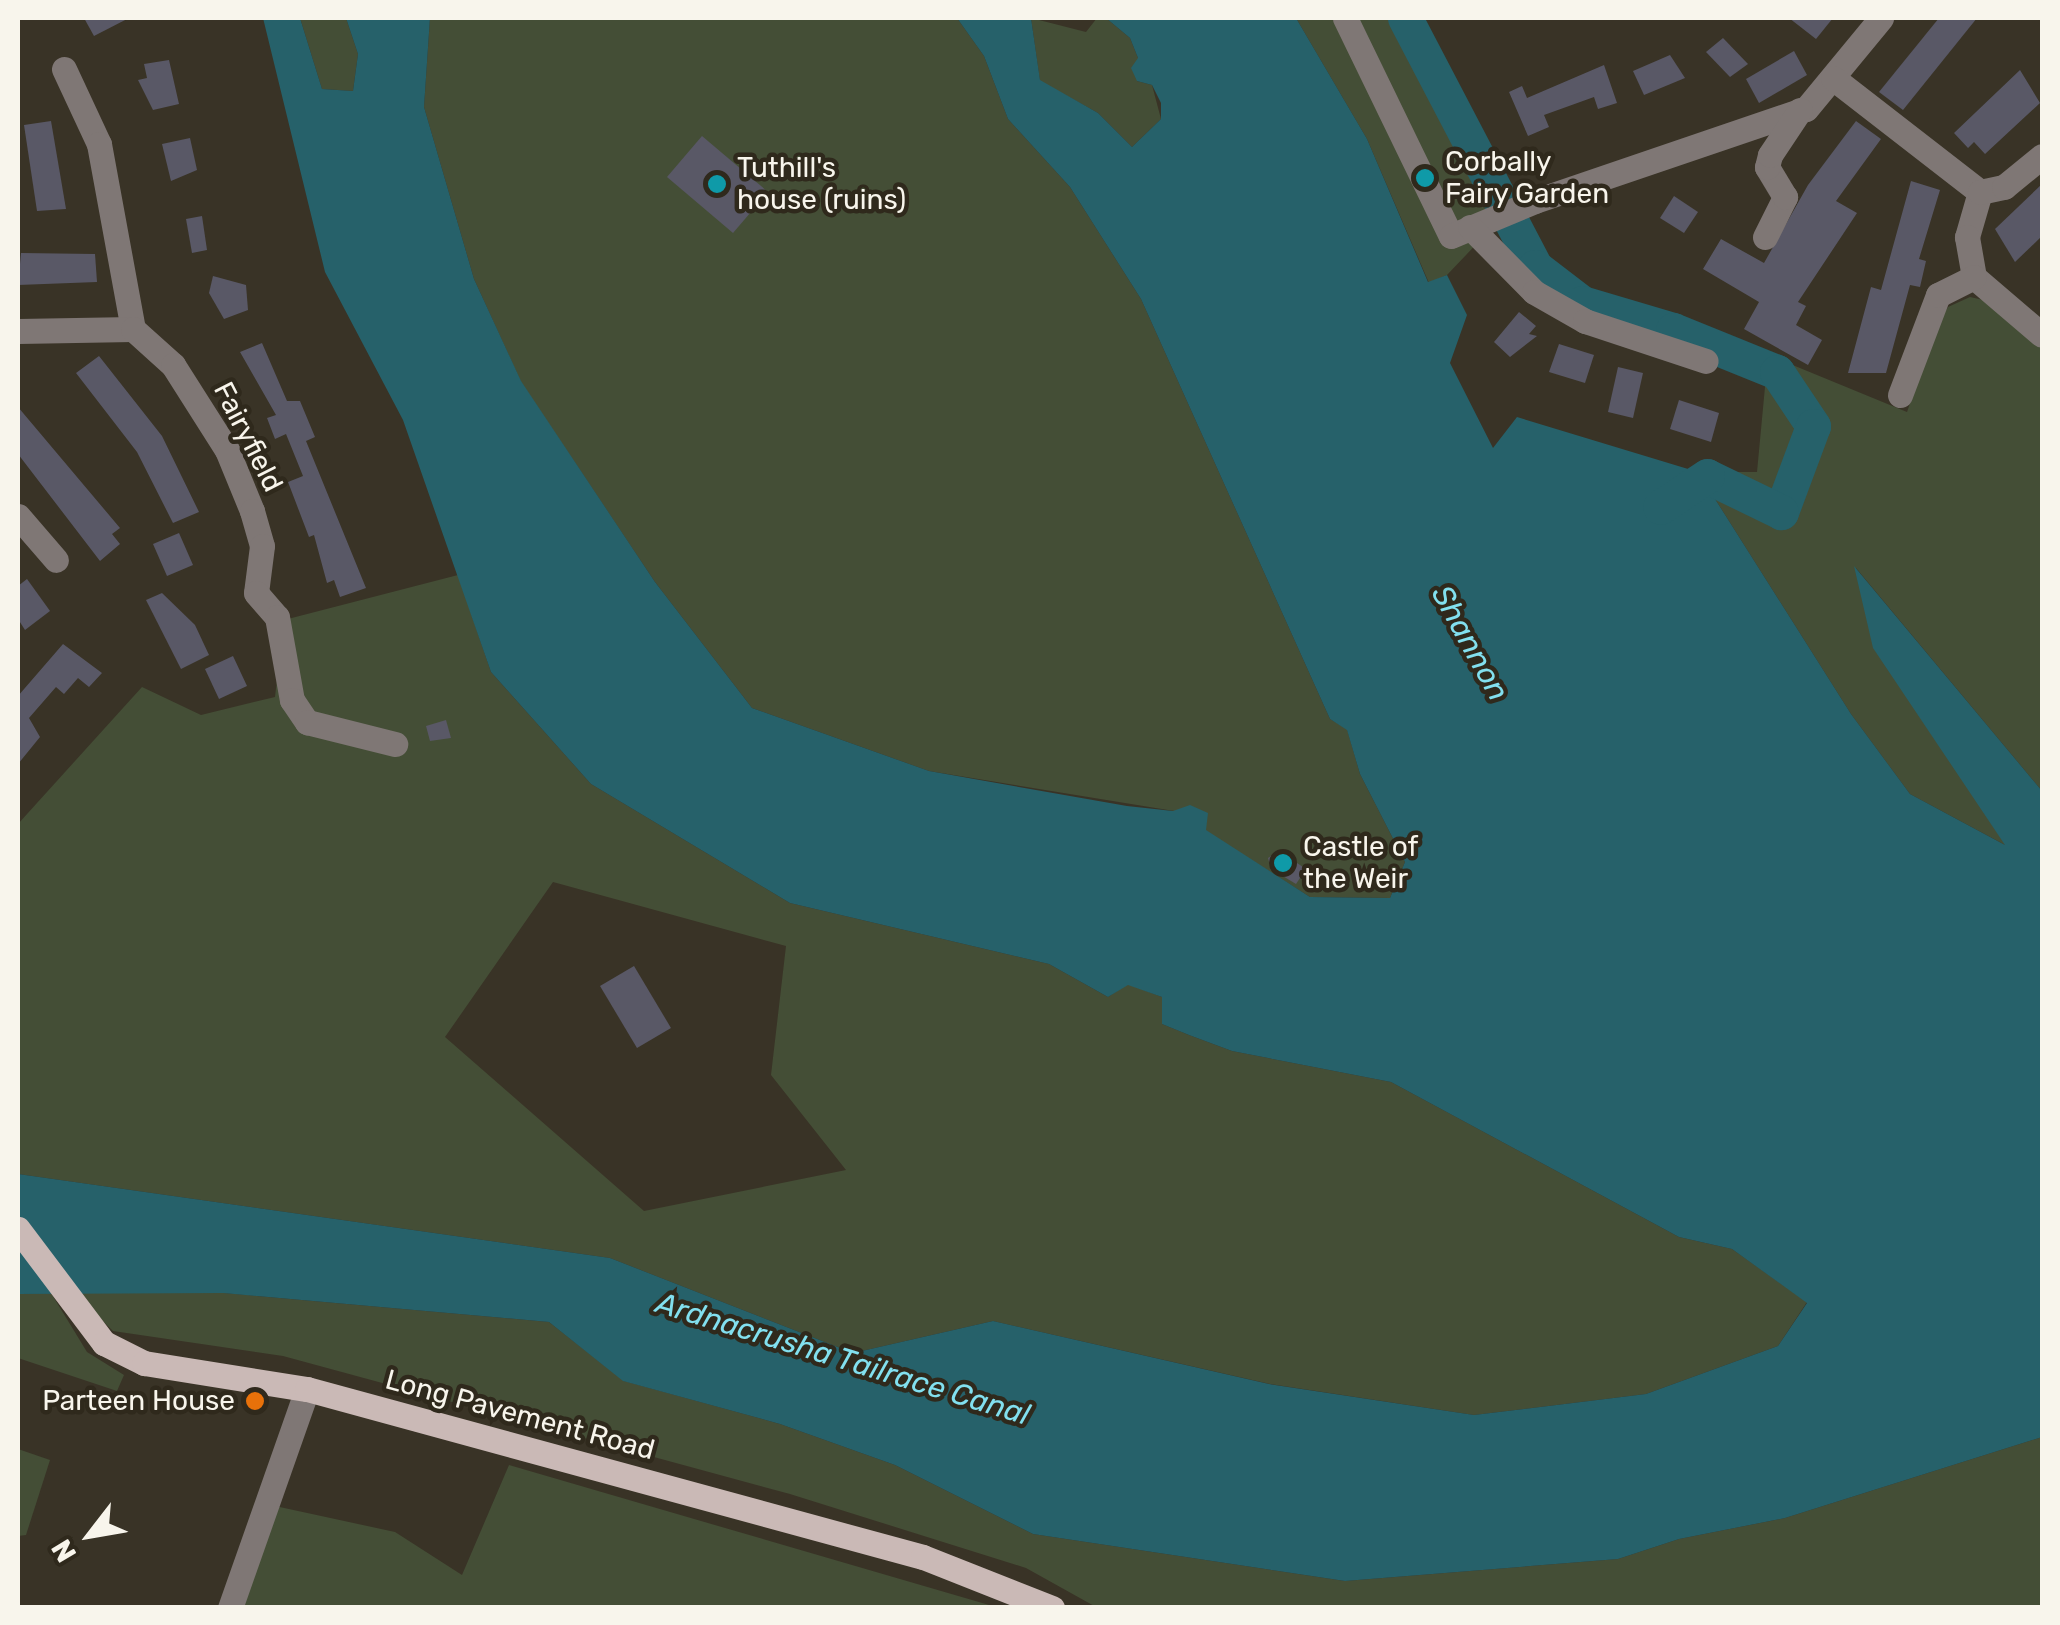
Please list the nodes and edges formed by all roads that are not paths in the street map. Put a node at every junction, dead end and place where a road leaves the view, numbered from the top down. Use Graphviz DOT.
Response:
graph roads {
  1 [pos="1346,18"];
  2 [pos="1881,18"];
  3 [pos="64,69"];
  4 [pos="1833,78"];
  5 [pos="1800,110"];
  6 [pos="2042,156"];
  7 [pos="1980,192"];
  8 [pos="1470,228"];
  9 [pos="1765,236"];
  10 [pos="1974,277"];
  11 [pos="133,329"];
  12 [pos="18,330"];
  13 [pos="2042,335"];
  14 [pos="1706,361"];
  15 [pos="1900,395"];
  16 [pos="18,516"];
  17 [pos="56,560"];
  18 [pos="395,744"];
  19 [pos="18,1229"];
  20 [pos="307,1389"];
  21 [pos="230,1608"];
  22 [pos="1052,1608"];
  1 -- 8 [label="street"];
  2 -- 4 [label="street"];
  3 -- 11 [label="street"];
  4 -- 5 [label="street"];
  4 -- 7 [label="street"];
  5 -- 8 [label="street"];
  5 -- 9 [label="street"];
  6 -- 7 [label="street"];
  7 -- 10 [label="street"];
  8 -- 14 [label="street"];
  10 -- 13 [label="street"];
  10 -- 15 [label="street"];
  11 -- 12 [label="street"];
  11 -- 18 [label="street, Fairyfield"];
  16 -- 17 [label="street"];
  19 -- 20 [label="main road, Long Pavement Road"];
  20 -- 21 [label="street"];
  20 -- 22 [label="main road, Long Pavement Road"];
}
